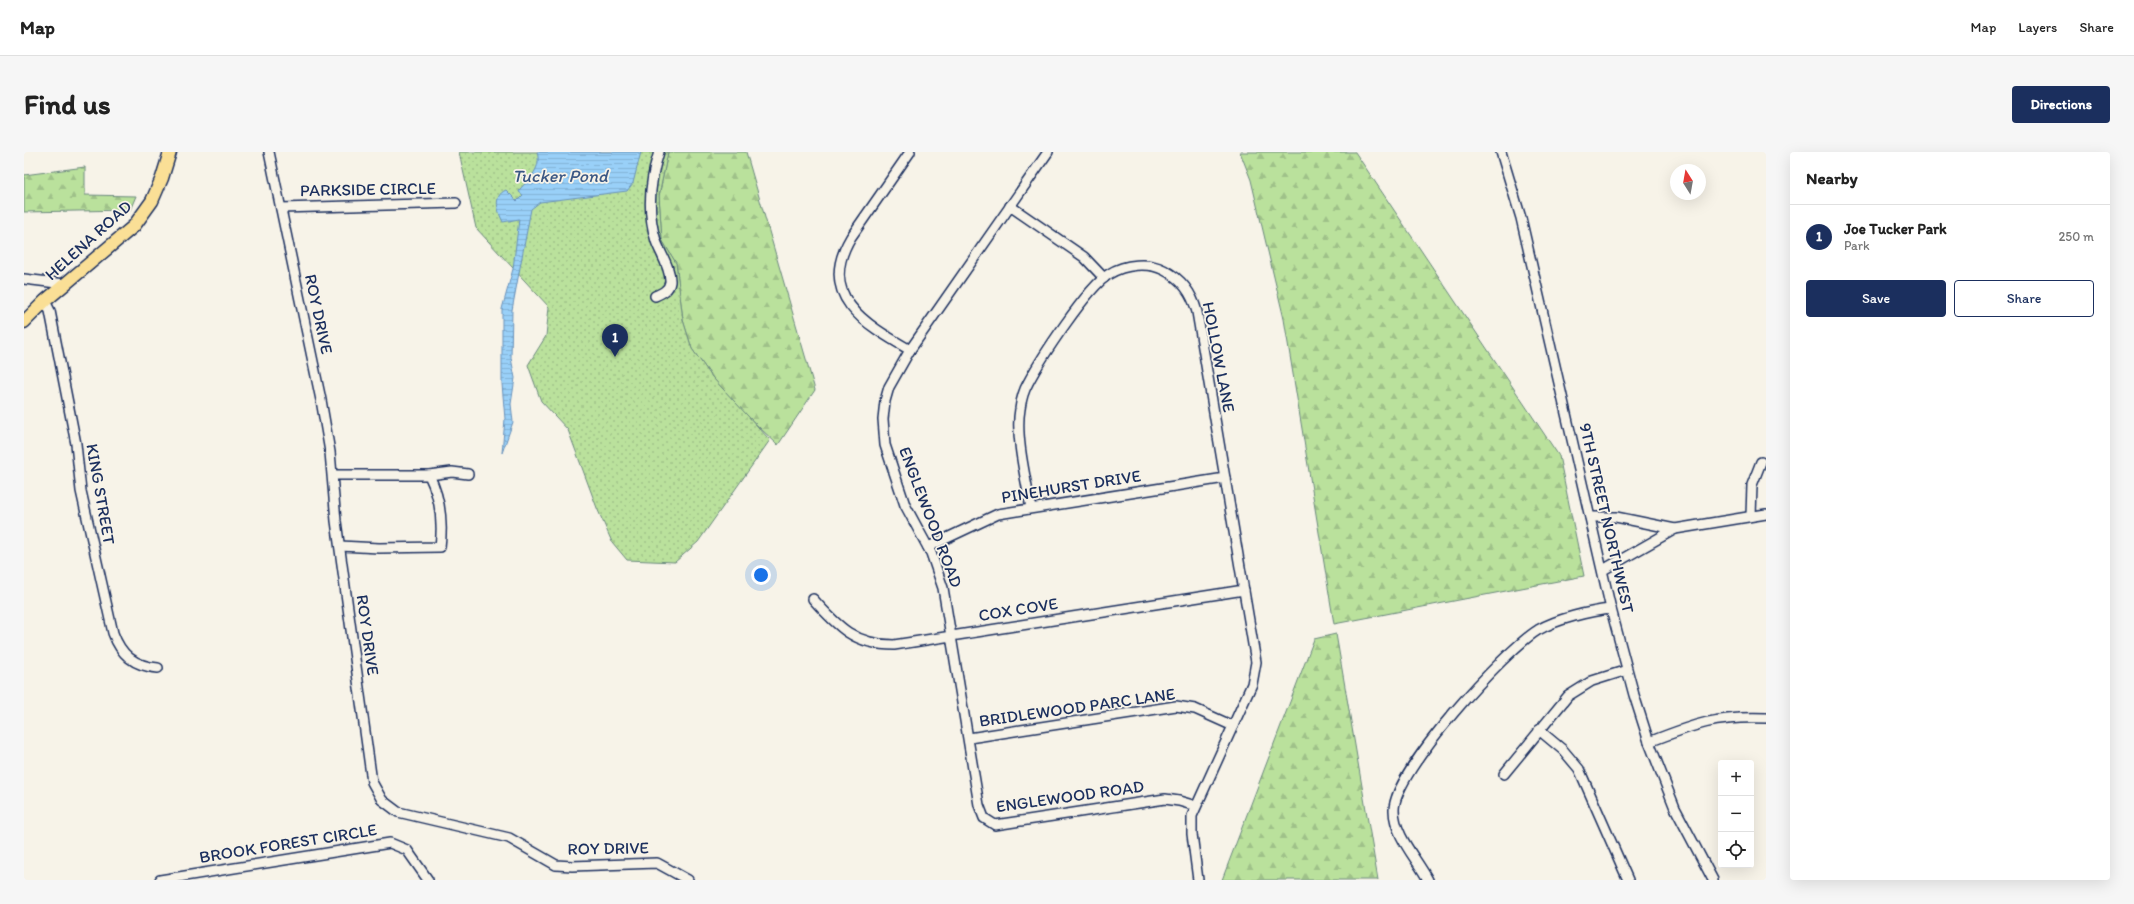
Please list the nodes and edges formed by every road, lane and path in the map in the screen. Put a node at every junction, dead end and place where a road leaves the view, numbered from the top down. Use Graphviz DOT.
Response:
graph roads {
  1 [pos="170,152"];
  2 [pos="269,152"];
  3 [pos="659,152"];
  4 [pos="910,152"];
  5 [pos="1048,152"];
  6 [pos="1501,152"];
  7 [pos="456,203"];
  8 [pos="1010,206"];
  9 [pos="281,208"];
  10 [pos="1104,278"];
  11 [pos="24,279"];
  12 [pos="65,284"];
  13 [pos="655,296"];
  14 [pos="45,301"];
  15 [pos="24,322"];
  16 [pos="910,350"];
  17 [pos="1761,462"];
  18 [pos="468,474"];
  19 [pos="333,475"];
  20 [pos="430,475"];
  21 [pos="1225,478"];
  22 [pos="1031,508"];
  23 [pos="1766,514"];
  24 [pos="1751,516"];
  25 [pos="1590,518"];
  26 [pos="1675,529"];
  27 [pos="340,546"];
  28 [pos="928,547"];
  29 [pos="1602,570"];
  30 [pos="1244,590"];
  31 [pos="813,599"];
  32 [pos="1611,609"];
  33 [pos="952,636"];
  34 [pos="158,668"];
  35 [pos="1627,670"];
  36 [pos="1766,718"];
  37 [pos="1234,726"];
  38 [pos="1539,730"];
  39 [pos="969,738"];
  40 [pos="1649,742"];
  41 [pos="1504,774"];
  42 [pos="1196,806"];
  43 [pos="160,880"];
  44 [pos="428,880"];
  45 [pos="688,880"];
  46 [pos="1198,880"];
  47 [pos="1428,880"];
  48 [pos="1628,880"];
  49 [pos="1713,880"];
  1 -- 12 [label="main road, HELENA ROAD"];
  2 -- 9 [label="street, ROY DRIVE"];
  3 -- 13 [label="street"];
  4 -- 16 [label="street"];
  5 -- 8 [label="street, ENGLEWOOD ROAD"];
  6 -- 25 [label="street, 9TH STREET NORTHWEST"];
  7 -- 9 [label="street, PARKSIDE CIRCLE"];
  8 -- 10 [label="street"];
  8 -- 16 [label="street, ENGLEWOOD ROAD"];
  9 -- 19 [label="street, ROY DRIVE"];
  10 -- 21 [label="street, HOLLOW LANE"];
  10 -- 22 [label="street, HOLLOW LANE"];
  11 -- 12 [label="street"];
  12 -- 14 [label="main road, HELENA ROAD"];
  14 -- 15 [label="main road, HELENA ROAD"];
  14 -- 34 [label="street, KING STREET"];
  16 -- 28 [label="street, ENGLEWOOD ROAD"];
  17 -- 24 [label="street"];
  18 -- 20 [label="street"];
  19 -- 20 [label="street"];
  19 -- 27 [label="street, ROY DRIVE"];
  20 -- 27 [label="street"];
  21 -- 22 [label="street, PINEHURST DRIVE"];
  21 -- 30 [label="street, HOLLOW LANE"];
  22 -- 28 [label="street, PINEHURST DRIVE"];
  23 -- 24 [label="street"];
  24 -- 26 [label="street"];
  25 -- 26 [label="street"];
  25 -- 29 [label="street, 9TH STREET NORTHWEST"];
  26 -- 29 [label="street"];
  27 -- 45 [label="street, ROY DRIVE"];
  28 -- 33 [label="street, ENGLEWOOD ROAD"];
  29 -- 32 [label="street, 9TH STREET NORTHWEST"];
  30 -- 33 [label="street, COX COVE"];
  30 -- 37 [label="street, HOLLOW LANE"];
  31 -- 33 [label="street, COX COVE"];
  32 -- 35 [label="street, 9TH STREET NORTHWEST"];
  32 -- 47 [label="street"];
  33 -- 39 [label="street, ENGLEWOOD ROAD"];
  35 -- 38 [label="street"];
  35 -- 40 [label="street, 9TH STREET NORTHWEST"];
  36 -- 40 [label="street"];
  37 -- 39 [label="street, BRIDLEWOOD PARC LANE"];
  37 -- 42 [label="street, HOLLOW LANE"];
  38 -- 41 [label="street"];
  38 -- 48 [label="street"];
  39 -- 42 [label="street, ENGLEWOOD ROAD"];
  40 -- 49 [label="street, 9TH STREET NORTHWEST"];
  42 -- 46 [label="street, HOLLOW LANE"];
  43 -- 44 [label="street, BROOK FOREST CIRCLE"];
}
